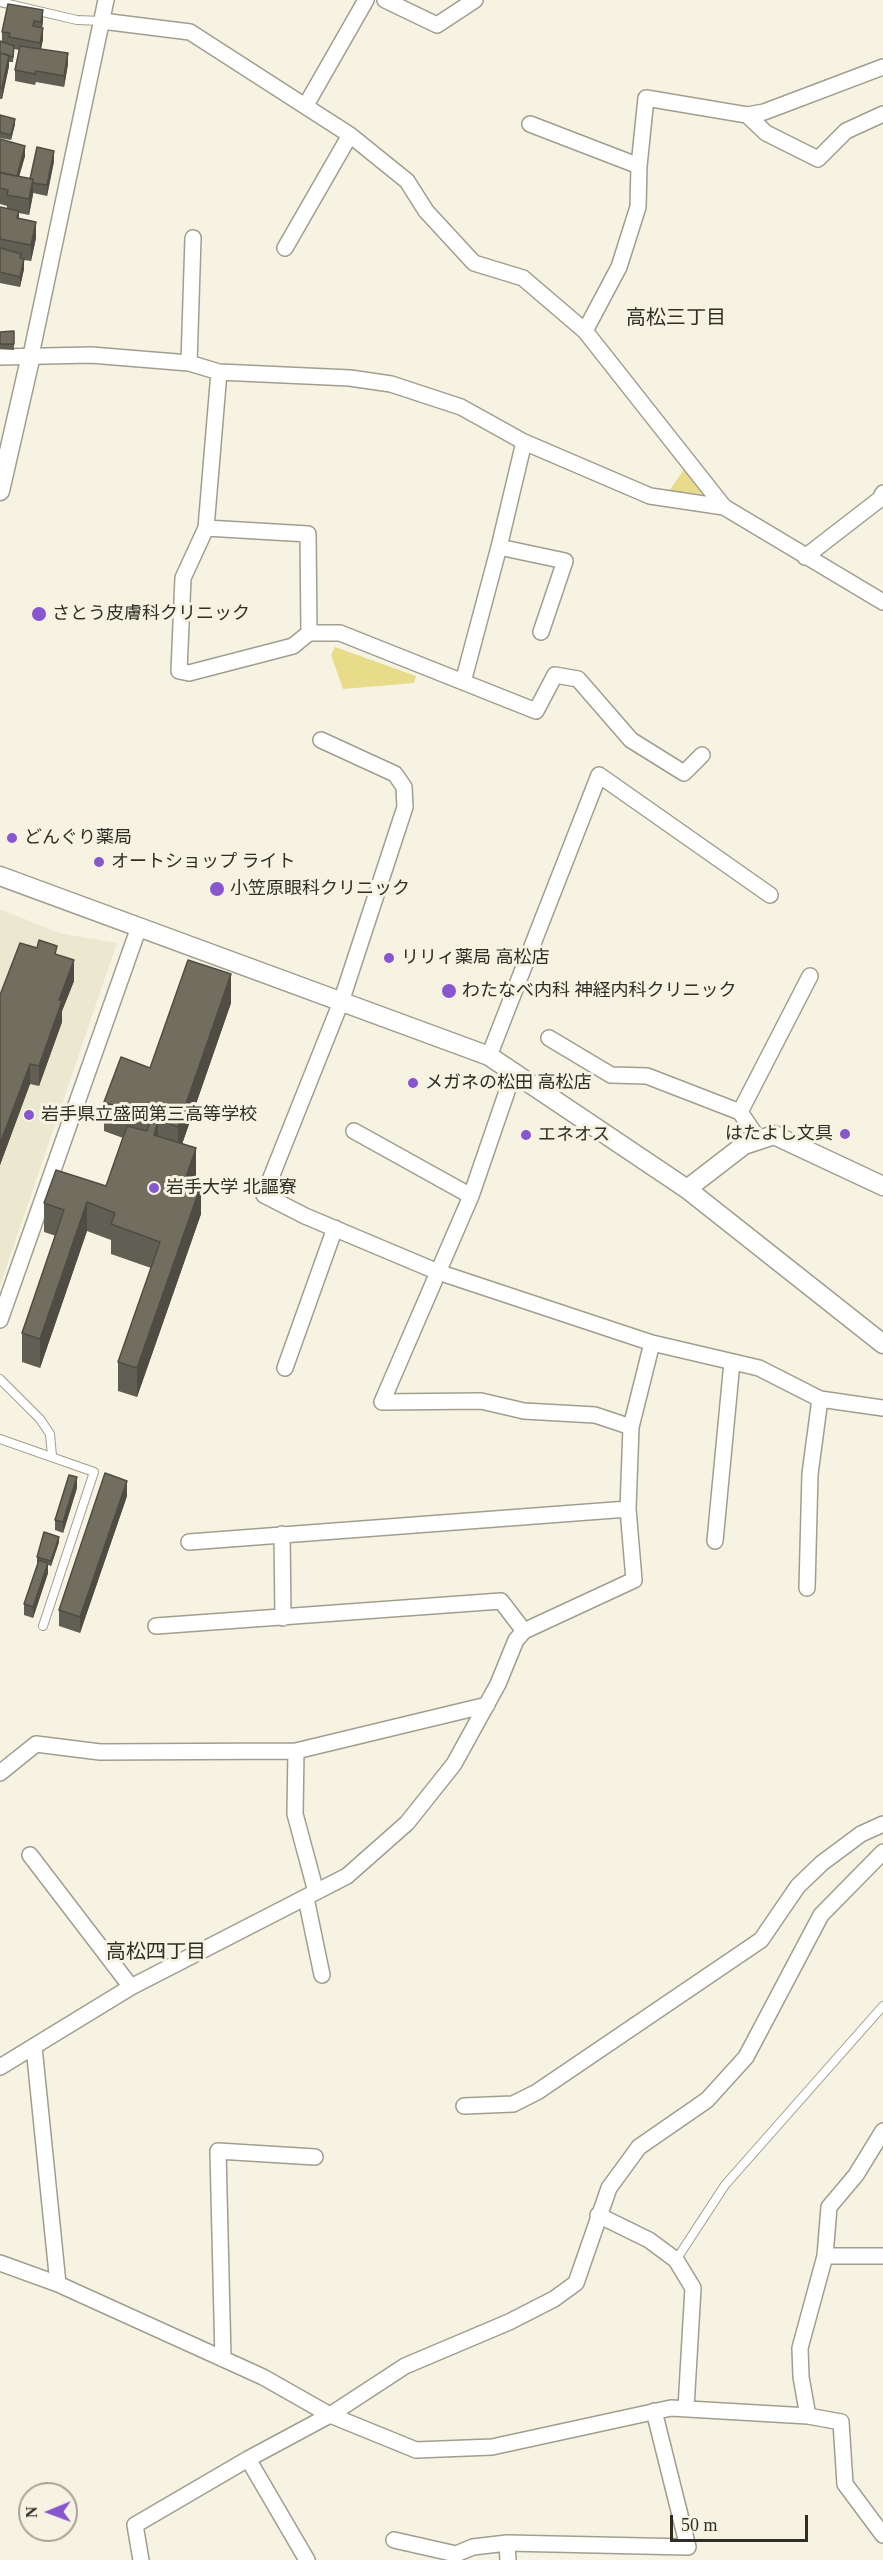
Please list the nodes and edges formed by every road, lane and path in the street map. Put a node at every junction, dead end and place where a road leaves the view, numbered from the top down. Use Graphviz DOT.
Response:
graph roads {
  1 [pos="106,0"];
  2 [pos="366,0"];
  3 [pos="385,0"];
  4 [pos="475,0"];
  5 [pos="0,2"];
  6 [pos="102,21"];
  7 [pos="883,67"];
  8 [pos="306,105"];
  9 [pos="883,114"];
  10 [pos="747,115"];
  11 [pos="530,124"];
  12 [pos="350,135"];
  13 [pos="639,166"];
  14 [pos="193,238"];
  15 [pos="285,248"];
  16 [pos="585,331"];
  17 [pos="31,355"];
  18 [pos="0,357"];
  19 [pos="189,363"];
  20 [pos="219,372"];
  21 [pos="524,442"];
  22 [pos="0,491"];
  23 [pos="882,498"];
  24 [pos="724,507"];
  25 [pos="206,528"];
  26 [pos="499,547"];
  27 [pos="805,557"];
  28 [pos="883,602"];
  29 [pos="542,632"];
  30 [pos="309,633"];
  31 [pos="463,682"];
  32 [pos="321,740"];
  33 [pos="702,755"];
  34 [pos="0,876"];
  35 [pos="770,895"];
  36 [pos="139,927"];
  37 [pos="810,976"];
  38 [pos="341,1002"];
  39 [pos="549,1038"];
  40 [pos="489,1056"];
  41 [pos="514,1071"];
  42 [pos="740,1112"];
  43 [pos="354,1131"];
  44 [pos="759,1140"];
  45 [pos="883,1186"];
  46 [pos="687,1189"];
  47 [pos="471,1196"];
  48 [pos="335,1228"];
  49 [pos="438,1272"];
  50 [pos="0,1320"];
  51 [pos="652,1343"];
  52 [pos="883,1344"];
  53 [pos="732,1362"];
  54 [pos="285,1368"];
  55 [pos="0,1379"];
  56 [pos="820,1399"];
  57 [pos="883,1408"];
  58 [pos="632,1427"];
  59 [pos="0,1439"];
  60 [pos="52,1456"];
  61 [pos="628,1509"];
  62 [pos="282,1534"];
  63 [pos="189,1542"];
  64 [pos="715,1542"];
  65 [pos="807,1587"];
  66 [pos="284,1618"];
  67 [pos="43,1626"];
  68 [pos="156,1626"];
  69 [pos="524,1631"];
  70 [pos="487,1705"];
  71 [pos="296,1751"];
  72 [pos="0,1773"];
  73 [pos="883,1824"];
  74 [pos="883,1852"];
  75 [pos="30,1855"];
  76 [pos="311,1895"];
  77 [pos="322,1975"];
  78 [pos="131,1987"];
  79 [pos="883,2006"];
  80 [pos="34,2047"];
  81 [pos="0,2067"];
  82 [pos="464,2106"];
  83 [pos="880,2140"];
  84 [pos="315,2157"];
  85 [pos="598,2215"];
  86 [pos="825,2256"];
  87 [pos="883,2256"];
  88 [pos="676,2260"];
  89 [pos="0,2263"];
  90 [pos="58,2284"];
  91 [pos="223,2359"];
  92 [pos="686,2408"];
  93 [pos="654,2411"];
  94 [pos="330,2415"];
  95 [pos="808,2416"];
  96 [pos="248,2459"];
  97 [pos="883,2535"];
  98 [pos="394,2540"];
  99 [pos="507,2543"];
  100 [pos="141,2560"];
  101 [pos="307,2560"];
  102 [pos="508,2560"];
  1 -- 6 [label="street"];
  2 -- 8 [label="street"];
  3 -- 4 [label="street"];
  5 -- 6 [label="lane"];
  6 -- 8 [label="street"];
  6 -- 17 [label="street"];
  7 -- 10 [label="street"];
  8 -- 12 [label="street"];
  9 -- 10 [label="street"];
  10 -- 13 [label="street"];
  11 -- 13 [label="street"];
  12 -- 15 [label="street"];
  12 -- 16 [label="street"];
  13 -- 16 [label="street"];
  14 -- 19 [label="street"];
  16 -- 24 [label="street"];
  17 -- 18 [label="street"];
  17 -- 19 [label="street"];
  17 -- 22 [label="street"];
  19 -- 20 [label="street"];
  20 -- 21 [label="street"];
  20 -- 25 [label="street"];
  21 -- 24 [label="street"];
  21 -- 26 [label="street"];
  23 -- 27 [label="street"];
  24 -- 27 [label="street"];
  25 -- 30 [label="street"];
  25 -- 30 [label="street"];
  26 -- 29 [label="street"];
  26 -- 31 [label="street"];
  27 -- 28 [label="street"];
  30 -- 31 [label="street"];
  31 -- 33 [label="street"];
  32 -- 38 [label="street"];
  34 -- 36 [label="street"];
  35 -- 40 [label="street"];
  36 -- 38 [label="street"];
  36 -- 50 [label="street"];
  37 -- 42 [label="street"];
  38 -- 40 [label="street"];
  38 -- 48 [label="street"];
  39 -- 42 [label="street"];
  40 -- 41 [label="street"];
  41 -- 46 [label="street"];
  41 -- 47 [label="street"];
  42 -- 44 [label="street"];
  43 -- 47 [label="street"];
  44 -- 45 [label="street"];
  44 -- 46 [label="street"];
  46 -- 52 [label="street"];
  47 -- 49 [label="street"];
  48 -- 49 [label="street"];
  48 -- 54 [label="street"];
  49 -- 51 [label="street"];
  49 -- 58 [label="street"];
  51 -- 53 [label="street"];
  51 -- 58 [label="street"];
  53 -- 56 [label="street"];
  53 -- 64 [label="street"];
  55 -- 60 [label="lane"];
  56 -- 57 [label="street"];
  56 -- 65 [label="street"];
  58 -- 61 [label="street"];
  59 -- 60 [label="lane"];
  60 -- 67 [label="lane"];
  61 -- 62 [label="street"];
  61 -- 69 [label="street"];
  62 -- 63 [label="street"];
  62 -- 66 [label="street"];
  66 -- 68 [label="street"];
  66 -- 69 [label="street"];
  69 -- 70 [label="street"];
  70 -- 71 [label="street"];
  70 -- 76 [label="street"];
  71 -- 72 [label="street"];
  71 -- 76 [label="street"];
  73 -- 82 [label="street"];
  74 -- 85 [label="street"];
  75 -- 78 [label="street"];
  76 -- 77 [label="street"];
  76 -- 78 [label="street"];
  78 -- 80 [label="street"];
  79 -- 88 [label="lane"];
  80 -- 81 [label="street"];
  80 -- 90 [label="street"];
  83 -- 86 [label="street"];
  84 -- 91 [label="street"];
  85 -- 88 [label="street"];
  85 -- 94 [label="street"];
  86 -- 87 [label="street"];
  86 -- 95 [label="street"];
  88 -- 92 [label="street"];
  89 -- 90 [label="street"];
  90 -- 91 [label="street"];
  91 -- 94 [label="street"];
  92 -- 93 [label="street"];
  92 -- 95 [label="street"];
  93 -- 94 [label="street"];
  93 -- 99 [label="street"];
  94 -- 96 [label="street"];
  95 -- 97 [label="street"];
  96 -- 100 [label="street"];
  96 -- 101 [label="street"];
  98 -- 99 [label="street"];
  99 -- 102 [label="street"];
}
